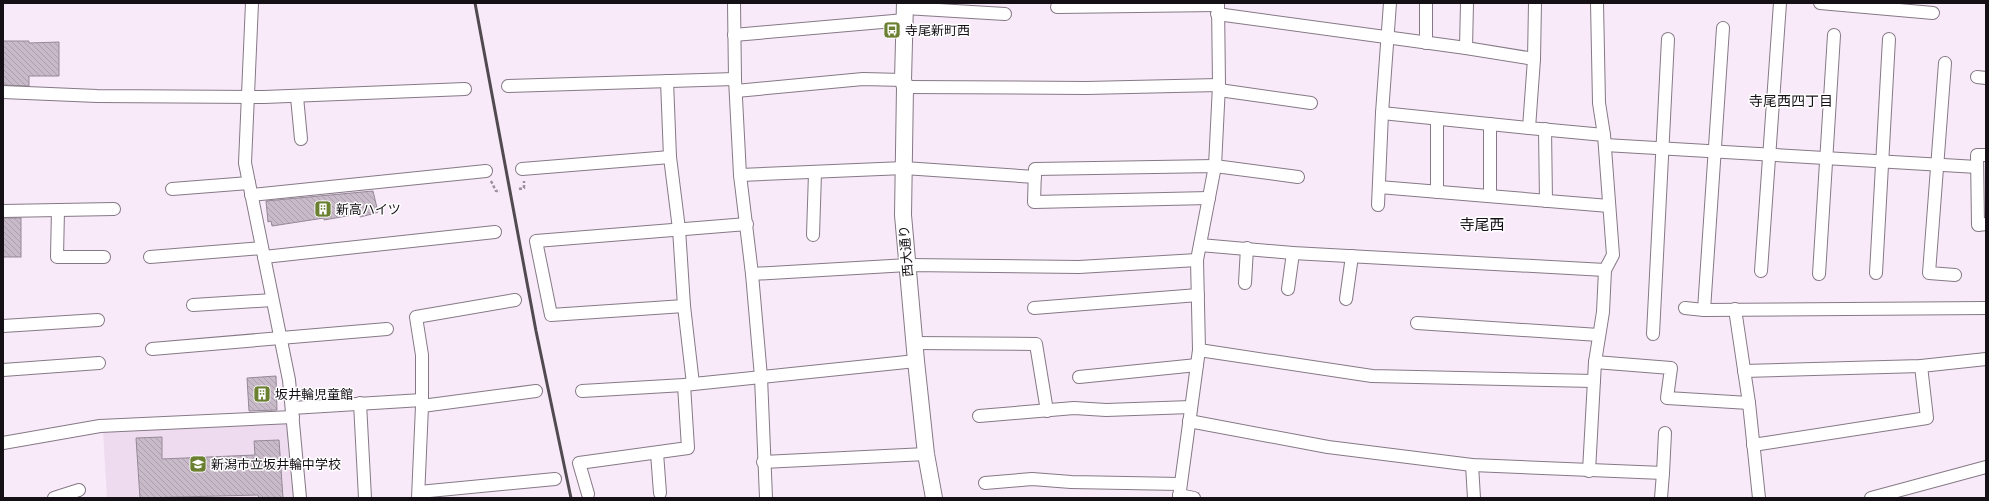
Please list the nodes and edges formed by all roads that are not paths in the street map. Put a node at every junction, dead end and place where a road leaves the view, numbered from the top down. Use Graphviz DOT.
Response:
graph roads {
  1 [pos="252,3"];
  2 [pos="734,3"];
  3 [pos="1390,3"];
  4 [pos="1426,3"];
  5 [pos="1467,3"];
  6 [pos="1535,3"];
  7 [pos="1597,3"];
  8 [pos="1780,3"];
  9 [pos="1820,3"];
  10 [pos="1057,7"];
  11 [pos="1218,7"];
  12 [pos="905,10"];
  13 [pos="1932,13"];
  14 [pos="1006,14"];
  15 [pos="1723,28"];
  16 [pos="734,35"];
  17 [pos="1834,35"];
  18 [pos="1388,38"];
  19 [pos="1668,39"];
  20 [pos="1889,39"];
  21 [pos="1426,43"];
  22 [pos="1466,48"];
  23 [pos="1534,59"];
  24 [pos="1945,63"];
  25 [pos="667,81"];
  26 [pos="904,83"];
  27 [pos="736,85"];
  28 [pos="508,86"];
  29 [pos="1219,87"];
  30 [pos="464,89"];
  31 [pos="3,92"];
  32 [pos="248,97"];
  33 [pos="297,97"];
  34 [pos="1311,103"];
  35 [pos="1382,114"];
  36 [pos="1437,119"];
  37 [pos="1490,124"];
  38 [pos="1528,128"];
  39 [pos="1545,129"];
  40 [pos="301,139"];
  41 [pos="1604,140"];
  42 [pos="1663,148"];
  43 [pos="1715,153"];
  44 [pos="1769,155"];
  45 [pos="1986,155"];
  46 [pos="670,157"];
  47 [pos="1825,159"];
  48 [pos="1881,160"];
  49 [pos="1215,166"];
  50 [pos="1937,166"];
  51 [pos="1977,167"];
  52 [pos="904,168"];
  53 [pos="522,169"];
  54 [pos="486,171"];
  55 [pos="814,173"];
  56 [pos="740,175"];
  57 [pos="1035,176"];
  58 [pos="1298,177"];
  59 [pos="1379,187"];
  60 [pos="250,189"];
  61 [pos="172,190"];
  62 [pos="1437,192"];
  63 [pos="1490,196"];
  64 [pos="1209,198"];
  65 [pos="1546,201"];
  66 [pos="1378,204"];
  67 [pos="1609,206"];
  68 [pos="114,209"];
  69 [pos="58,210"];
  70 [pos="3,211"];
  71 [pos="746,224"];
  72 [pos="1986,224"];
  73 [pos="679,229"];
  74 [pos="495,232"];
  75 [pos="813,234"];
  76 [pos="1200,245"];
  77 [pos="1247,248"];
  78 [pos="263,252"];
  79 [pos="1293,253"];
  80 [pos="1352,256"];
  81 [pos="104,257"];
  82 [pos="150,257"];
  83 [pos="1197,260"];
  84 [pos="908,265"];
  85 [pos="1605,270"];
  86 [pos="1761,271"];
  87 [pos="1876,273"];
  88 [pos="752,274"];
  89 [pos="1819,274"];
  90 [pos="1955,275"];
  91 [pos="1245,284"];
  92 [pos="1288,289"];
  93 [pos="1198,295"];
  94 [pos="1346,299"];
  95 [pos="272,300"];
  96 [pos="515,300"];
  97 [pos="193,304"];
  98 [pos="684,306"];
  99 [pos="1034,308"];
  100 [pos="1685,308"];
  101 [pos="1986,308"];
  102 [pos="1735,309"];
  103 [pos="1704,310"];
  104 [pos="98,320"];
  105 [pos="1417,323"];
  106 [pos="3,326"];
  107 [pos="387,329"];
  108 [pos="1653,334"];
  109 [pos="1600,335"];
  110 [pos="280,338"];
  111 [pos="914,343"];
  112 [pos="152,349"];
  113 [pos="1199,350"];
  114 [pos="1986,359"];
  115 [pos="916,361"];
  116 [pos="1595,362"];
  117 [pos="99,363"];
  118 [pos="1197,365"];
  119 [pos="1921,366"];
  120 [pos="3,370"];
  121 [pos="1744,371"];
  122 [pos="761,377"];
  123 [pos="1079,377"];
  124 [pos="1594,382"];
  125 [pos="688,384"];
  126 [pos="536,391"];
  127 [pos="582,391"];
  128 [pos="422,403"];
  129 [pos="1749,403"];
  130 [pos="360,404"];
  131 [pos="1191,407"];
  132 [pos="1047,411"];
  133 [pos="292,412"];
  134 [pos="979,416"];
  135 [pos="1189,421"];
  136 [pos="1665,433"];
  137 [pos="3,443"];
  138 [pos="1754,445"];
  139 [pos="657,453"];
  140 [pos="926,454"];
  141 [pos="763,462"];
  142 [pos="1472,465"];
  143 [pos="1986,467"];
  144 [pos="1589,471"];
  145 [pos="1663,473"];
  146 [pos="555,479"];
  147 [pos="985,483"];
  148 [pos="79,490"];
  149 [pos="1180,492"];
  150 [pos="660,493"];
  151 [pos="588,494"];
  152 [pos="419,495"];
  153 [pos="54,498"];
  154 [pos="300,498"];
  155 [pos="365,498"];
  156 [pos="766,498"];
  157 [pos="934,498"];
  158 [pos="1194,498"];
  159 [pos="1474,498"];
  160 [pos="1661,498"];
  161 [pos="1759,498"];
  162 [pos="1871,498"];
  1 -- 32 [label="street"];
  2 -- 16 [label="street"];
  3 -- 18 [label="street"];
  4 -- 21 [label="street"];
  5 -- 22 [label="street"];
  6 -- 23 [label="street"];
  7 -- 41 [label="street"];
  8 -- 44 [label="street"];
  9 -- 13 [label="street"];
  10 -- 11 [label="street"];
  11 -- 18 [label="street"];
  11 -- 29 [label="street"];
  12 -- 14 [label="street"];
  12 -- 16 [label="street"];
  12 -- 26 [label="street, 西大通り"];
  15 -- 43 [label="street"];
  16 -- 27 [label="street"];
  17 -- 47 [label="street"];
  18 -- 21 [label="street"];
  18 -- 35 [label="street"];
  19 -- 42 [label="street"];
  20 -- 48 [label="street"];
  21 -- 22 [label="street"];
  22 -- 23 [label="street"];
  23 -- 38 [label="street"];
  24 -- 50 [label="street"];
  25 -- 27 [label="street"];
  25 -- 28 [label="street"];
  25 -- 46 [label="street"];
  26 -- 27 [label="street"];
  26 -- 29 [label="street"];
  26 -- 52 [label="street, 西大通り"];
  27 -- 56 [label="street"];
  29 -- 34 [label="street"];
  29 -- 49 [label="street"];
  30 -- 33 [label="street"];
  31 -- 32 [label="street"];
  32 -- 33 [label="street"];
  32 -- 60 [label="street"];
  33 -- 40 [label="street"];
  35 -- 36 [label="street"];
  35 -- 59 [label="street"];
  36 -- 37 [label="street"];
  36 -- 62 [label="street"];
  37 -- 38 [label="street"];
  37 -- 63 [label="street"];
  38 -- 39 [label="street"];
  39 -- 41 [label="street"];
  39 -- 65 [label="street"];
  41 -- 42 [label="street"];
  41 -- 67 [label="street"];
  42 -- 43 [label="street"];
  42 -- 108 [label="street"];
  43 -- 44 [label="street"];
  43 -- 103 [label="street"];
  44 -- 47 [label="street"];
  44 -- 86 [label="street"];
  45 -- 51 [label="street"];
  46 -- 53 [label="street"];
  46 -- 73 [label="street"];
  47 -- 48 [label="street"];
  47 -- 89 [label="street"];
  48 -- 50 [label="street"];
  48 -- 87 [label="street"];
  49 -- 57 [label="street"];
  49 -- 58 [label="street"];
  49 -- 64 [label="street"];
  50 -- 51 [label="street"];
  50 -- 90 [label="street"];
  51 -- 72 [label="street"];
  52 -- 55 [label="street"];
  52 -- 57 [label="street"];
  52 -- 84 [label="street, 西大通り"];
  54 -- 60 [label="street"];
  55 -- 56 [label="street"];
  55 -- 75 [label="street"];
  56 -- 71 [label="street"];
  57 -- 64 [label="street"];
  59 -- 62 [label="street"];
  59 -- 66 [label="street"];
  60 -- 61 [label="street"];
  60 -- 78 [label="street"];
  62 -- 63 [label="street"];
  63 -- 65 [label="street"];
  64 -- 76 [label="street"];
  65 -- 67 [label="street"];
  67 -- 85 [label="street"];
  68 -- 69 [label="street"];
  69 -- 70 [label="street"];
  69 -- 81 [label="street"];
  71 -- 73 [label="street"];
  71 -- 88 [label="street"];
  73 -- 98 [label="street"];
  73 -- 98 [label="street"];
  74 -- 78 [label="street"];
  76 -- 77 [label="street"];
  76 -- 83 [label="street"];
  77 -- 79 [label="street"];
  77 -- 91 [label="street"];
  78 -- 82 [label="street"];
  78 -- 95 [label="street"];
  79 -- 80 [label="street"];
  79 -- 92 [label="street"];
  80 -- 85 [label="street"];
  80 -- 94 [label="street"];
  83 -- 84 [label="street"];
  83 -- 93 [label="street"];
  84 -- 88 [label="street"];
  84 -- 111 [label="street, 西大通り"];
  85 -- 109 [label="street"];
  88 -- 122 [label="street"];
  93 -- 99 [label="street"];
  93 -- 113 [label="street"];
  95 -- 97 [label="street"];
  95 -- 110 [label="street"];
  96 -- 128 [label="street"];
  98 -- 125 [label="street"];
  100 -- 103 [label="street"];
  101 -- 102 [label="street"];
  102 -- 103 [label="street"];
  102 -- 121 [label="street"];
  104 -- 106 [label="street"];
  105 -- 109 [label="street"];
  107 -- 110 [label="street"];
  109 -- 116 [label="street"];
  110 -- 112 [label="street"];
  110 -- 133 [label="street"];
  111 -- 115 [label="street, 西大通り"];
  111 -- 132 [label="street"];
  113 -- 118 [label="street"];
  113 -- 124 [label="street"];
  114 -- 119 [label="street"];
  115 -- 122 [label="street"];
  115 -- 140 [label="street, 西大通り"];
  116 -- 124 [label="street"];
  116 -- 129 [label="street"];
  117 -- 120 [label="street"];
  118 -- 123 [label="street"];
  118 -- 131 [label="street"];
  119 -- 121 [label="street"];
  119 -- 138 [label="street"];
  121 -- 129 [label="street"];
  122 -- 125 [label="street"];
  122 -- 141 [label="street"];
  124 -- 144 [label="street"];
  125 -- 127 [label="street"];
  125 -- 139 [label="street"];
  126 -- 128 [label="street"];
  128 -- 130 [label="street"];
  128 -- 152 [label="street"];
  129 -- 138 [label="street"];
  130 -- 133 [label="street"];
  130 -- 155 [label="street"];
  131 -- 132 [label="street"];
  131 -- 135 [label="street"];
  132 -- 134 [label="street"];
  133 -- 137 [label="street"];
  133 -- 154 [label="street"];
  135 -- 142 [label="street"];
  135 -- 149 [label="street"];
  136 -- 145 [label="street"];
  138 -- 161 [label="street"];
  139 -- 150 [label="street"];
  139 -- 151 [label="street"];
  140 -- 141 [label="street"];
  140 -- 157 [label="street, 西大通り"];
  141 -- 156 [label="street"];
  142 -- 144 [label="street"];
  142 -- 159 [label="street"];
  143 -- 162 [label="street"];
  144 -- 145 [label="street"];
  145 -- 160 [label="street"];
  146 -- 152 [label="street"];
  147 -- 149 [label="street"];
  148 -- 153 [label="street"];
  149 -- 158 [label="street"];
}
